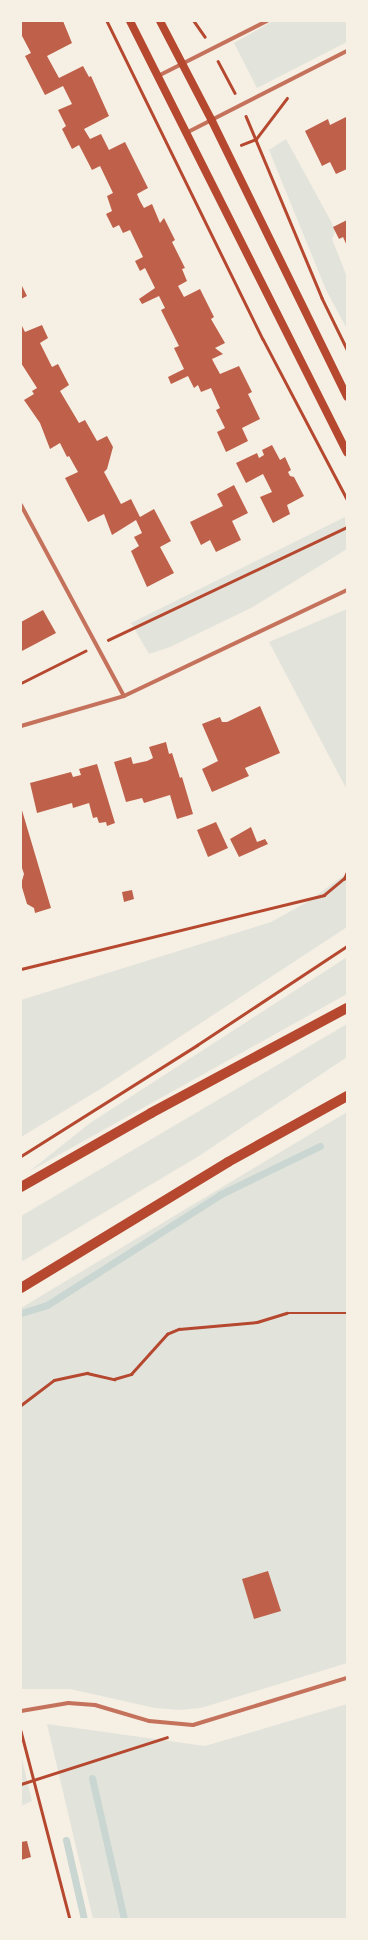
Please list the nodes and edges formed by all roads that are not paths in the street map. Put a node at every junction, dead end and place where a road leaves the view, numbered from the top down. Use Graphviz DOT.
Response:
graph roads {
  1 [pos="130,21"];
  2 [pos="160,21"];
  3 [pos="266,21"];
  4 [pos="347,51"];
  5 [pos="183,64"];
  6 [pos="158,77"];
  7 [pos="212,120"];
  8 [pos="186,133"];
  9 [pos="347,397"];
  10 [pos="347,452"];
  11 [pos="21,505"];
  12 [pos="347,590"];
  13 [pos="124,696"];
  14 [pos="21,726"];
  15 [pos="347,1008"];
  16 [pos="347,1096"];
  17 [pos="21,1187"];
  18 [pos="21,1288"];
  19 [pos="347,1678"];
  20 [pos="21,1711"];
  1 -- 6 [label="main road"];
  2 -- 5 [label="main road"];
  3 -- 5 [label="street"];
  4 -- 7 [label="street"];
  5 -- 6 [label="street"];
  5 -- 7 [label="main road"];
  6 -- 8 [label="main road"];
  7 -- 8 [label="street"];
  7 -- 9 [label="main road"];
  8 -- 10 [label="main road"];
  11 -- 13 [label="street"];
  12 -- 13 [label="street"];
  13 -- 14 [label="street"];
  15 -- 17 [label="main road"];
  16 -- 18 [label="main road"];
  19 -- 20 [label="street"];
}
